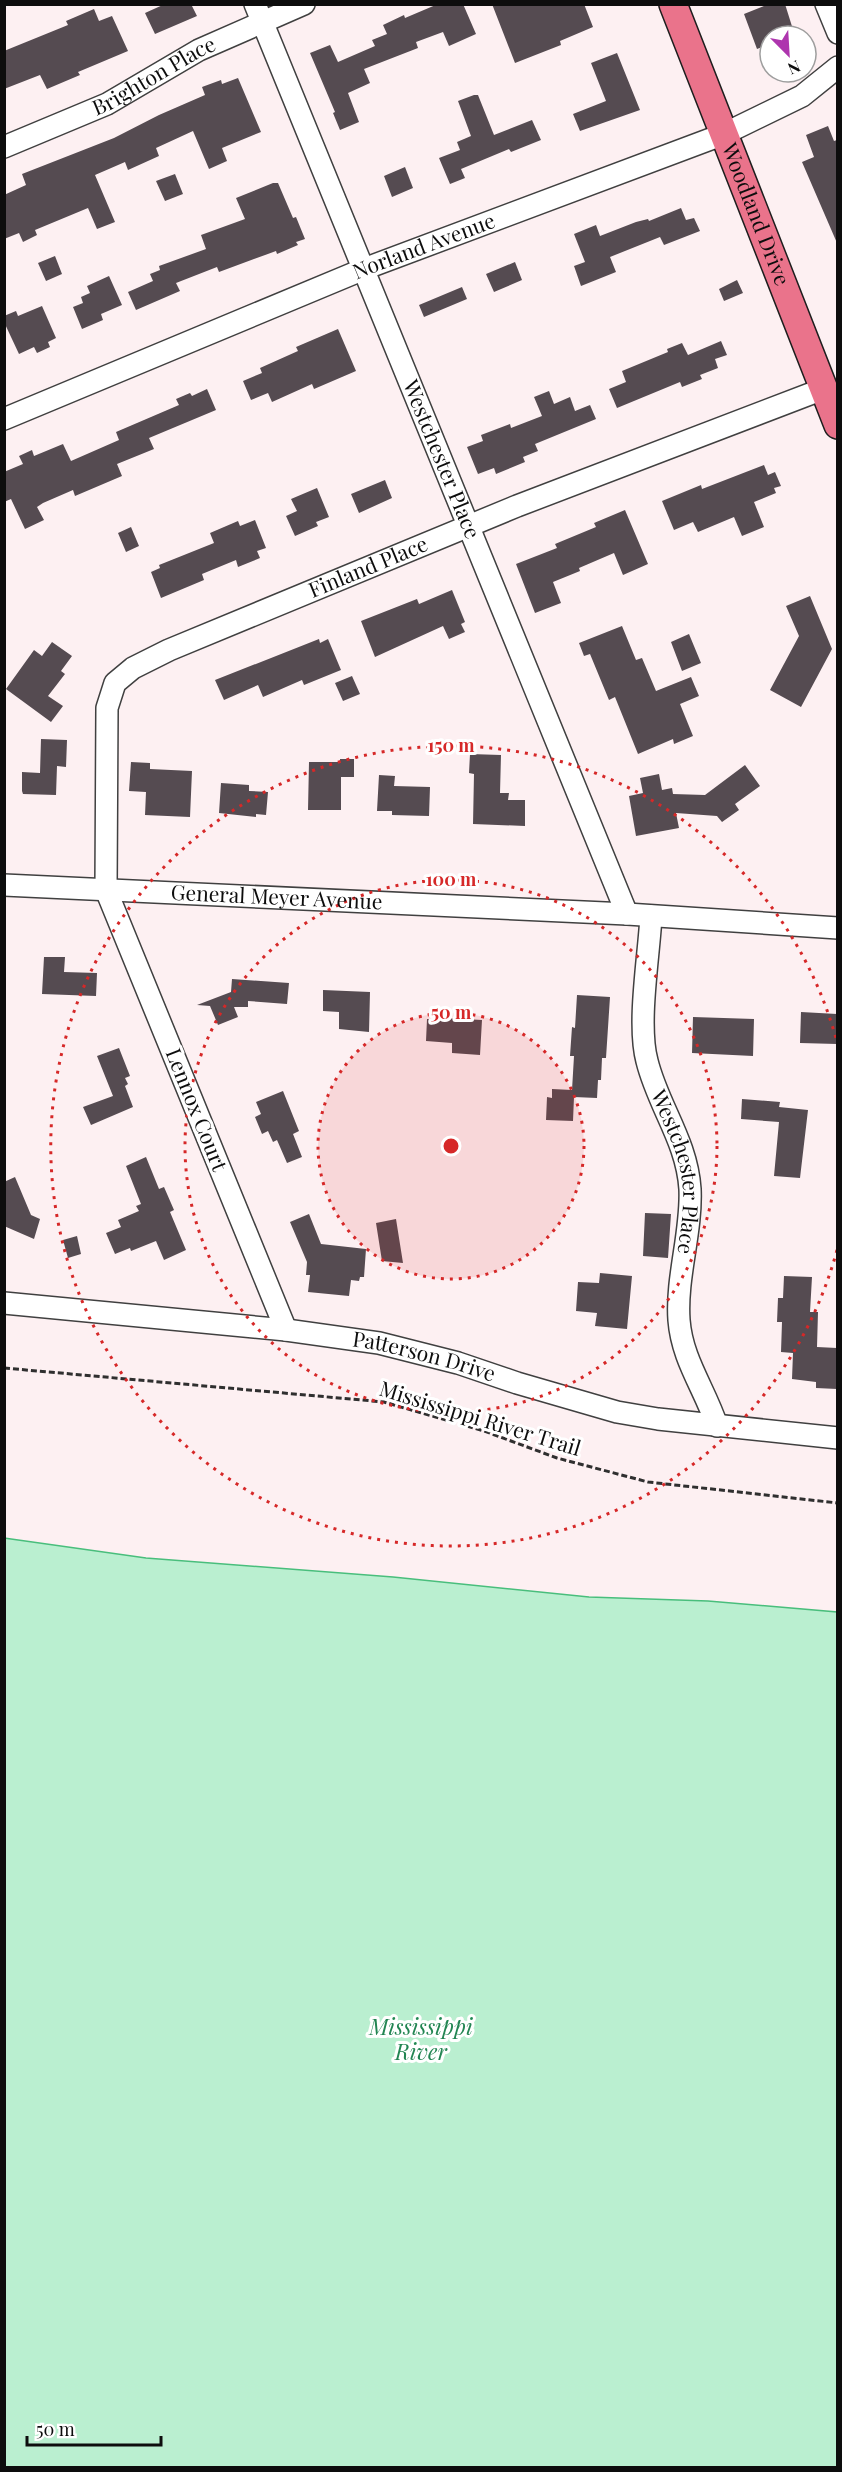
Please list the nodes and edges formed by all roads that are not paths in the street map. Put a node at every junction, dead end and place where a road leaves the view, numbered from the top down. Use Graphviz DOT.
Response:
graph roads {
  1 [pos="304,4"];
  2 [pos="673,4"];
  3 [pos="826,4"];
  4 [pos="259,13"];
  5 [pos="837,33"];
  6 [pos="837,67"];
  7 [pos="724,134"];
  8 [pos="4,147"];
  9 [pos="364,269"];
  10 [pos="823,389"];
  11 [pos="4,419"];
  12 [pos="837,425"];
  13 [pos="469,527"];
  14 [pos="4,885"];
  15 [pos="106,890"];
  16 [pos="627,914"];
  17 [pos="651,916"];
  18 [pos="837,928"];
  19 [pos="4,1303"];
  20 [pos="285,1330"];
  21 [pos="717,1426"];
  22 [pos="837,1438"];
  1 -- 4 [label="street, Brighton Place"];
  2 -- 7 [label="main road, Woodland Drive"];
  3 -- 5 [label="street"];
  4 -- 8 [label="street, Brighton Place"];
  4 -- 9 [label="street, Westchester Place"];
  6 -- 7 [label="street, Norland Avenue"];
  7 -- 9 [label="street, Norland Avenue"];
  7 -- 10 [label="main road, Woodland Drive"];
  9 -- 11 [label="street, Norland Avenue"];
  9 -- 13 [label="street, Westchester Place"];
  10 -- 12 [label="main road, Woodland Drive"];
  10 -- 13 [label="street, Finland Place"];
  13 -- 15 [label="street, Finland Place"];
  13 -- 16 [label="street, Westchester Place"];
  14 -- 15 [label="street, General Meyer Avenue"];
  15 -- 16 [label="street, General Meyer Avenue"];
  15 -- 20 [label="street, Lennox Court"];
  16 -- 17 [label="street, General Meyer Avenue"];
  17 -- 18 [label="street, General Meyer Avenue"];
  17 -- 21 [label="street, Westchester Place"];
  19 -- 20 [label="street, Patterson Drive"];
  20 -- 21 [label="street, Patterson Drive"];
  21 -- 22 [label="street, Patterson Drive"];
}
